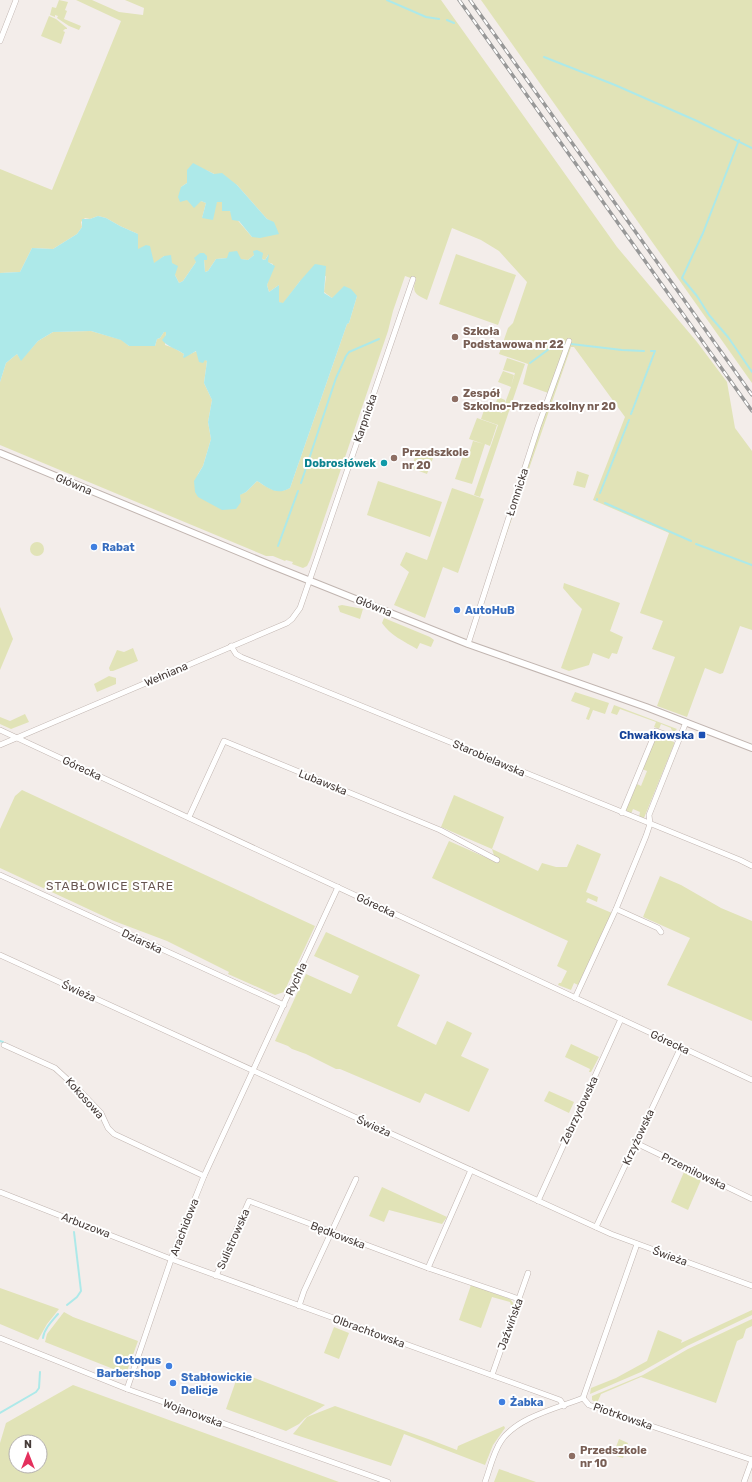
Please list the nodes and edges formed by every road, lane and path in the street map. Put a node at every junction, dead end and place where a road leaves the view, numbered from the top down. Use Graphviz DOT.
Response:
graph roads {
  1 [pos="16,0"];
  2 [pos="0,41"];
  3 [pos="413,279"];
  4 [pos="569,342"];
  5 [pos="0,453"];
  6 [pos="309,580"];
  7 [pos="468,644"];
  8 [pos="231,646"];
  9 [pos="686,722"];
  10 [pos="0,730"];
  11 [pos="17,737"];
  12 [pos="679,739"];
  13 [pos="0,745"];
  14 [pos="752,748"];
  15 [pos="622,813"];
  16 [pos="189,817"];
  17 [pos="650,824"];
  18 [pos="497,860"];
  19 [pos="752,866"];
  20 [pos="0,875"];
  21 [pos="338,887"];
  22 [pos="616,909"];
  23 [pos="661,932"];
  24 [pos="0,956"];
  25 [pos="575,998"];
  26 [pos="284,1005"];
  27 [pos="621,1019"];
  28 [pos="4,1045"];
  29 [pos="681,1047"];
  30 [pos="253,1070"];
  31 [pos="752,1080"];
  32 [pos="636,1143"];
  33 [pos="471,1170"];
  34 [pos="204,1176"];
  35 [pos="356,1179"];
  36 [pos="0,1192"];
  37 [pos="752,1199"];
  38 [pos="249,1201"];
  39 [pos="538,1201"];
  40 [pos="596,1227"];
  41 [pos="331,1233"];
  42 [pos="637,1244"];
  43 [pos="171,1259"];
  44 [pos="428,1268"];
  45 [pos="528,1273"];
  46 [pos="216,1276"];
  47 [pos="752,1286"];
  48 [pos="519,1299"];
  49 [pos="299,1306"];
  50 [pos="0,1338"];
  51 [pos="492,1375"];
  52 [pos="127,1389"];
  53 [pos="583,1398"];
  54 [pos="564,1406"];
  55 [pos="752,1460"];
  56 [pos="388,1482"];
  57 [pos="485,1482"];
  58 [pos="744,1482"];
  1 -- 2 [label="street"];
  3 -- 6 [label="street, Karpnicka"];
  4 -- 7 [label="street, Łomnicka"];
  5 -- 6 [label="street, Główna"];
  6 -- 7 [label="street, Główna"];
  6 -- 8 [label="street, Wełniana"];
  7 -- 9 [label="street, Główna"];
  8 -- 11 [label="street, Wełniana"];
  8 -- 15 [label="street, Starobielawska"];
  9 -- 12 [label="street"];
  9 -- 14 [label="street, Główna"];
  10 -- 11 [label="street, Górecka"];
  11 -- 13 [label="street, Wełniana"];
  11 -- 16 [label="street, Górecka"];
  12 -- 15 [label="street"];
  12 -- 17 [label="street"];
  15 -- 17 [label="street, Starobielawska"];
  16 -- 18 [label="street, Lubawska"];
  16 -- 21 [label="street, Górecka"];
  17 -- 19 [label="street, Starobielawska"];
  17 -- 22 [label="street"];
  20 -- 26 [label="street, Dziarska"];
  21 -- 25 [label="street, Górecka"];
  21 -- 26 [label="street, Rychła"];
  22 -- 23 [label="street"];
  22 -- 25 [label="street"];
  24 -- 30 [label="street, Świeża"];
  25 -- 27 [label="street, Górecka"];
  26 -- 30 [label="street, Rychła"];
  27 -- 29 [label="street, Górecka"];
  27 -- 39 [label="street, Zebrzydowska"];
  28 -- 34 [label="street, Kokosowa"];
  29 -- 31 [label="street, Górecka"];
  29 -- 32 [label="street, Krzyżowska"];
  30 -- 33 [label="street, Świeża"];
  30 -- 34 [label="street, Arachidowa"];
  32 -- 37 [label="street, Przemiłowska"];
  32 -- 40 [label="street, Krzyżowska"];
  33 -- 39 [label="street, Świeża"];
  33 -- 44 [label="street"];
  34 -- 43 [label="street, Arachidowa"];
  35 -- 41 [label="street"];
  36 -- 43 [label="street, Arbuzowa"];
  38 -- 41 [label="street, Będkowska"];
  38 -- 46 [label="street, Sulistrowska"];
  39 -- 40 [label="street, Świeża"];
  40 -- 42 [label="street, Świeża"];
  41 -- 44 [label="street, Będkowska"];
  41 -- 49 [label="street"];
  42 -- 47 [label="street, Świeża"];
  42 -- 53 [label="street, Piotrkowska"];
  43 -- 46 [label="street, Olbrachtowska"];
  43 -- 52 [label="street, Arachidowa"];
  44 -- 48 [label="street, Będkowska"];
  45 -- 48 [label="street, Jaźwińska"];
  46 -- 49 [label="street, Olbrachtowska"];
  48 -- 51 [label="street, Jaźwińska"];
  49 -- 51 [label="street, Olbrachtowska"];
  50 -- 52 [label="street, Wojanowska"];
  51 -- 54 [label="street, Olbrachtowska"];
  52 -- 56 [label="street, Wojanowska"];
  53 -- 54 [label="street"];
  53 -- 55 [label="street, Piotrkowska"];
  54 -- 57 [label="street"];
  55 -- 58 [label="street"];
}
